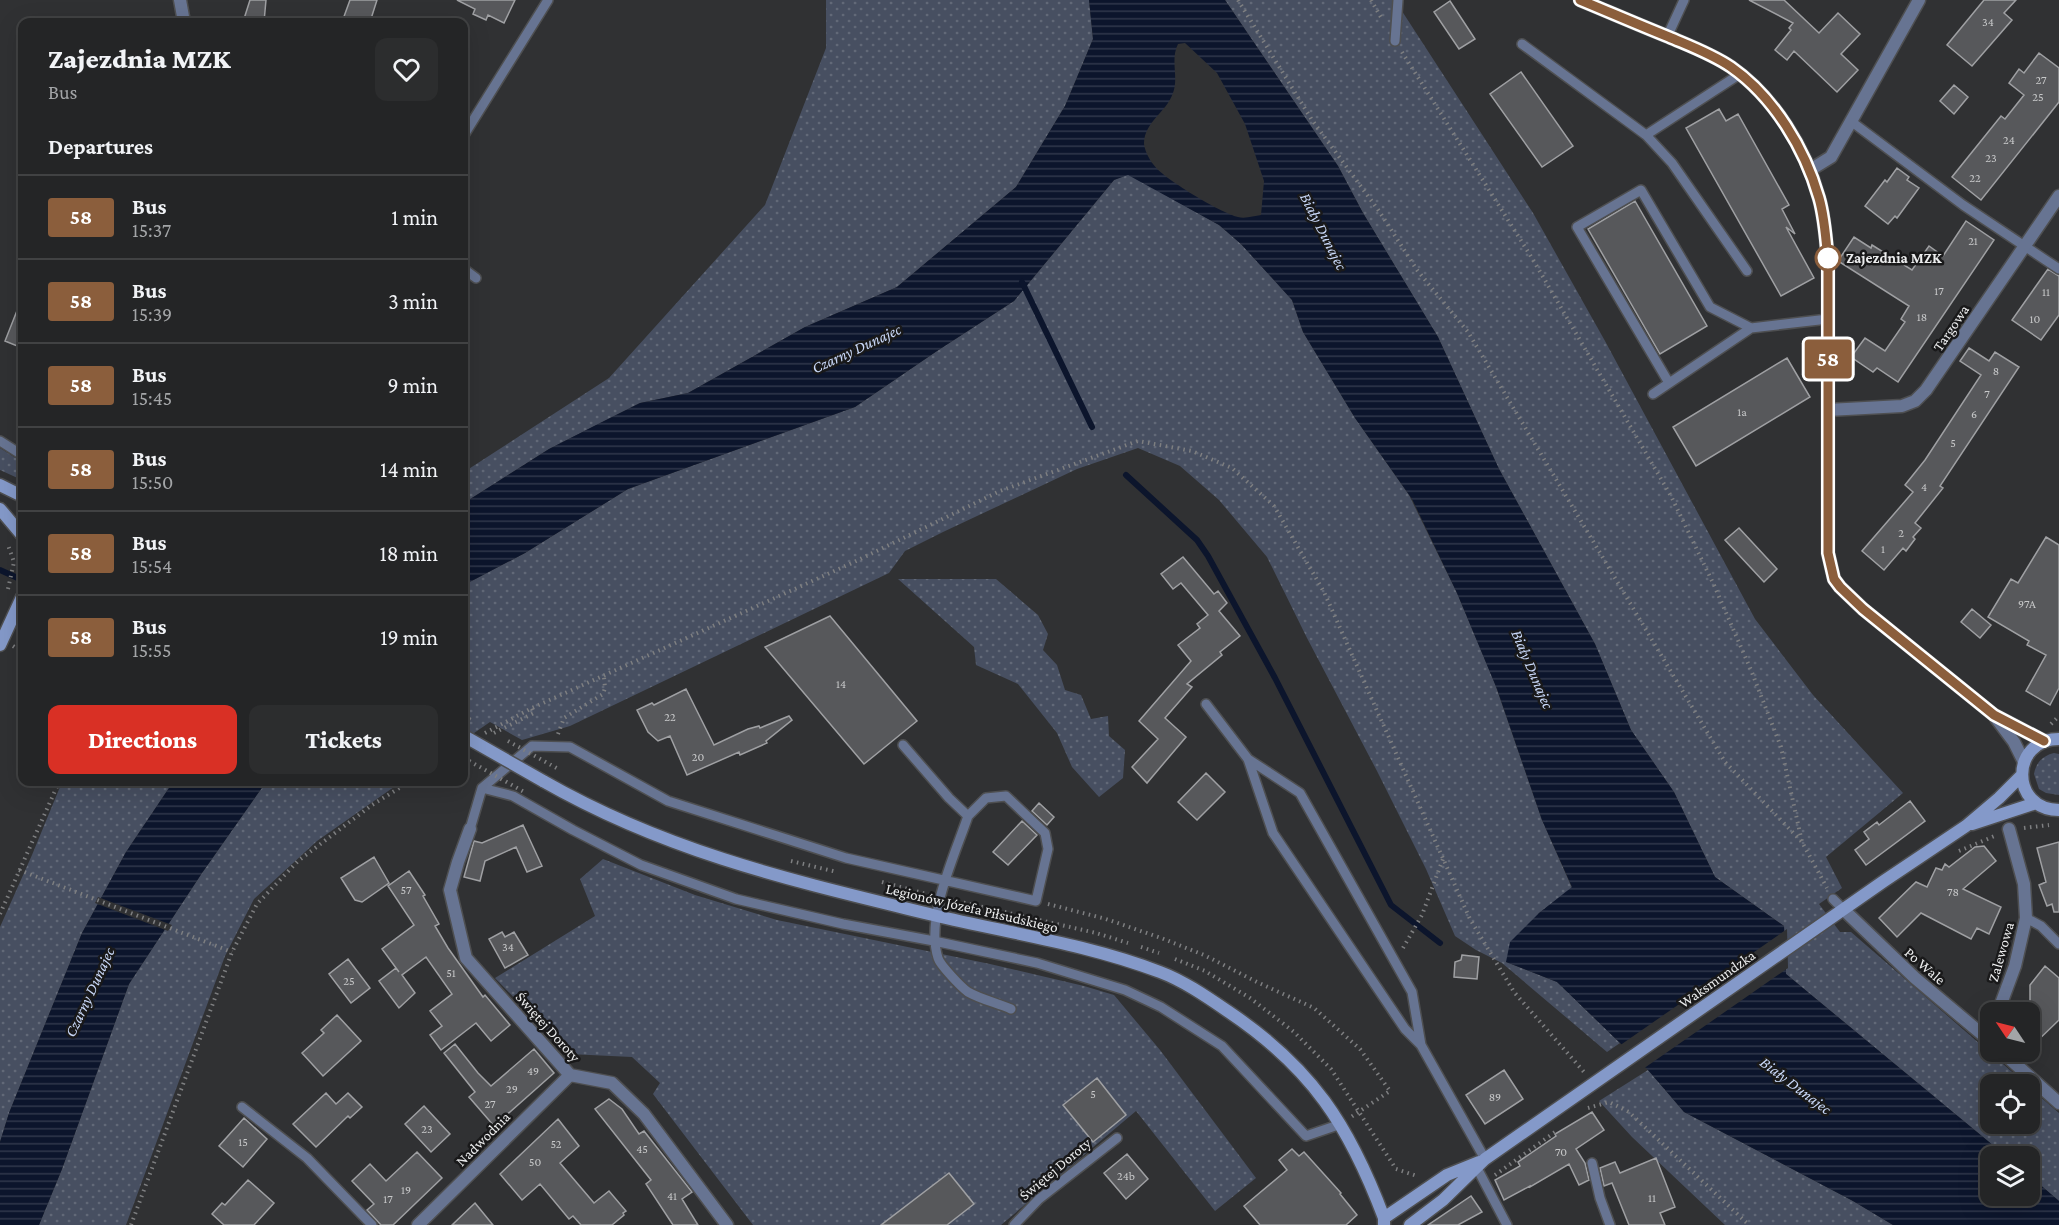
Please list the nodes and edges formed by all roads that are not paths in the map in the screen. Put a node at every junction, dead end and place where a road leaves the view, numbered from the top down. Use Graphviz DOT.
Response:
graph roads {
  1 [pos="180,0"];
  2 [pos="548,0"];
  3 [pos="1398,0"];
  4 [pos="1580,0"];
  5 [pos="1684,0"];
  6 [pos="1918,0"];
  7 [pos="183,18"];
  8 [pos="1667,37"];
  9 [pos="1395,41"];
  10 [pos="1522,44"];
  11 [pos="1740,74"];
  12 [pos="1852,122"];
  13 [pos="468,129"];
  14 [pos="1646,135"];
  15 [pos="1810,170"];
  16 [pos="2059,196"];
  17 [pos="2024,246"];
  18 [pos="2059,270"];
  19 [pos="1747,271"];
  20 [pos="468,273"];
  21 [pos="476,278"];
  22 [pos="1828,319"];
  23 [pos="1751,328"];
  24 [pos="1669,383"];
  25 [pos="1653,394"];
  26 [pos="1828,410"];
  27 [pos="0,441"];
  28 [pos="18,452"];
  29 [pos="0,485"];
  30 [pos="18,494"];
  31 [pos="0,510"];
  32 [pos="18,531"];
  33 [pos="18,604"];
  34 [pos="0,645"];
  35 [pos="1206,704"];
  36 [pos="1994,715"];
  37 [pos="468,738"];
  38 [pos="2055,739"];
  39 [pos="903,745"];
  40 [pos="1248,759"];
  41 [pos="2024,762"];
  42 [pos="2022,775"];
  43 [pos="482,788"];
  44 [pos="2036,803"];
  45 [pos="2059,810"];
  46 [pos="968,816"];
  47 [pos="1966,826"];
  48 [pos="470,829"];
  49 [pos="2010,829"];
  50 [pos="946,880"];
  51 [pos="1833,899"];
  52 [pos="1844,910"];
  53 [pos="937,916"];
  54 [pos="2026,918"];
  55 [pos="934,941"];
  56 [pos="2059,944"];
  57 [pos="2001,1002"];
  58 [pos="1011,1009"];
  59 [pos="1980,1029"];
  60 [pos="1421,1045"];
  61 [pos="2013,1062"];
  62 [pos="570,1075"];
  63 [pos="2059,1103"];
  64 [pos="242,1107"];
  65 [pos="1341,1124"];
  66 [pos="1117,1138"];
  67 [pos="1481,1163"];
  68 [pos="1592,1163"];
  69 [pos="1384,1223"];
  70 [pos="372,1225"];
  71 [pos="418,1225"];
  72 [pos="727,1225"];
  73 [pos="1014,1225"];
  74 [pos="1410,1225"];
  75 [pos="1507,1225"];
  76 [pos="1610,1225"];
  1 -- 7 [label="street"];
  2 -- 13 [label="lane"];
  3 -- 9 [label="lane"];
  4 -- 8 [label="street"];
  5 -- 8 [label="lane"];
  6 -- 12 [label="street"];
  8 -- 11 [label="street"];
  10 -- 14 [label="lane"];
  11 -- 14 [label="lane"];
  11 -- 15 [label="street"];
  12 -- 15 [label="street"];
  12 -- 17 [label="lane"];
  14 -- 19 [label="lane"];
  15 -- 22 [label="street"];
  16 -- 17 [label="street, Targowa"];
  17 -- 18 [label="lane"];
  17 -- 26 [label="street, Targowa"];
  20 -- 21 [label="lane"];
  22 -- 23 [label="lane"];
  22 -- 26 [label="street"];
  23 -- 24 [label="lane"];
  23 -- 24 [label="lane"];
  24 -- 25 [label="lane"];
  26 -- 36 [label="street"];
  27 -- 28 [label="lane"];
  29 -- 30 [label="street"];
  31 -- 32 [label="street"];
  33 -- 34 [label="street"];
  35 -- 40 [label="lane"];
  36 -- 38 [label="street"];
  36 -- 41 [label="street"];
  37 -- 53 [label="street, Legionów Józefa Piłsudskiego, bridge"];
  38 -- 41 [label="street"];
  39 -- 46 [label="lane"];
  40 -- 60 [label="lane"];
  40 -- 60 [label="lane"];
  41 -- 42 [label="street"];
  42 -- 44 [label="street"];
  42 -- 47 [label="street, Waksmundzka"];
  43 -- 48 [label="lane"];
  43 -- 50 [label="lane"];
  43 -- 55 [label="lane"];
  44 -- 45 [label="street"];
  44 -- 47 [label="street, Waksmundzka"];
  46 -- 50 [label="lane"];
  46 -- 50 [label="lane"];
  47 -- 52 [label="street, Waksmundzka"];
  48 -- 62 [label="street, Świętej Doroty"];
  49 -- 54 [label="street, Zalewowa"];
  50 -- 53 [label="lane"];
  51 -- 52 [label="lane"];
  52 -- 59 [label="street, Po Wale"];
  52 -- 67 [label="street, Waksmundzka"];
  53 -- 55 [label="lane"];
  53 -- 65 [label="street, Legionów Józefa Piłsudskiego"];
  54 -- 56 [label="lane"];
  54 -- 57 [label="street, Zalewowa"];
  55 -- 58 [label="lane"];
  55 -- 65 [label="lane"];
  60 -- 67 [label="lane"];
  61 -- 63 [label="street"];
  62 -- 71 [label="street, Nadwodnia"];
  62 -- 72 [label="street, Świętej Doroty"];
  64 -- 70 [label="lane"];
  65 -- 69 [label="street, Legionów Józefa Piłsudskiego"];
  66 -- 73 [label="lane, Świętej Doroty"];
  67 -- 69 [label="street, Waksmundzka"];
  67 -- 74 [label="street, Waksmundzka"];
  67 -- 75 [label="lane"];
  68 -- 76 [label="lane"];
}
